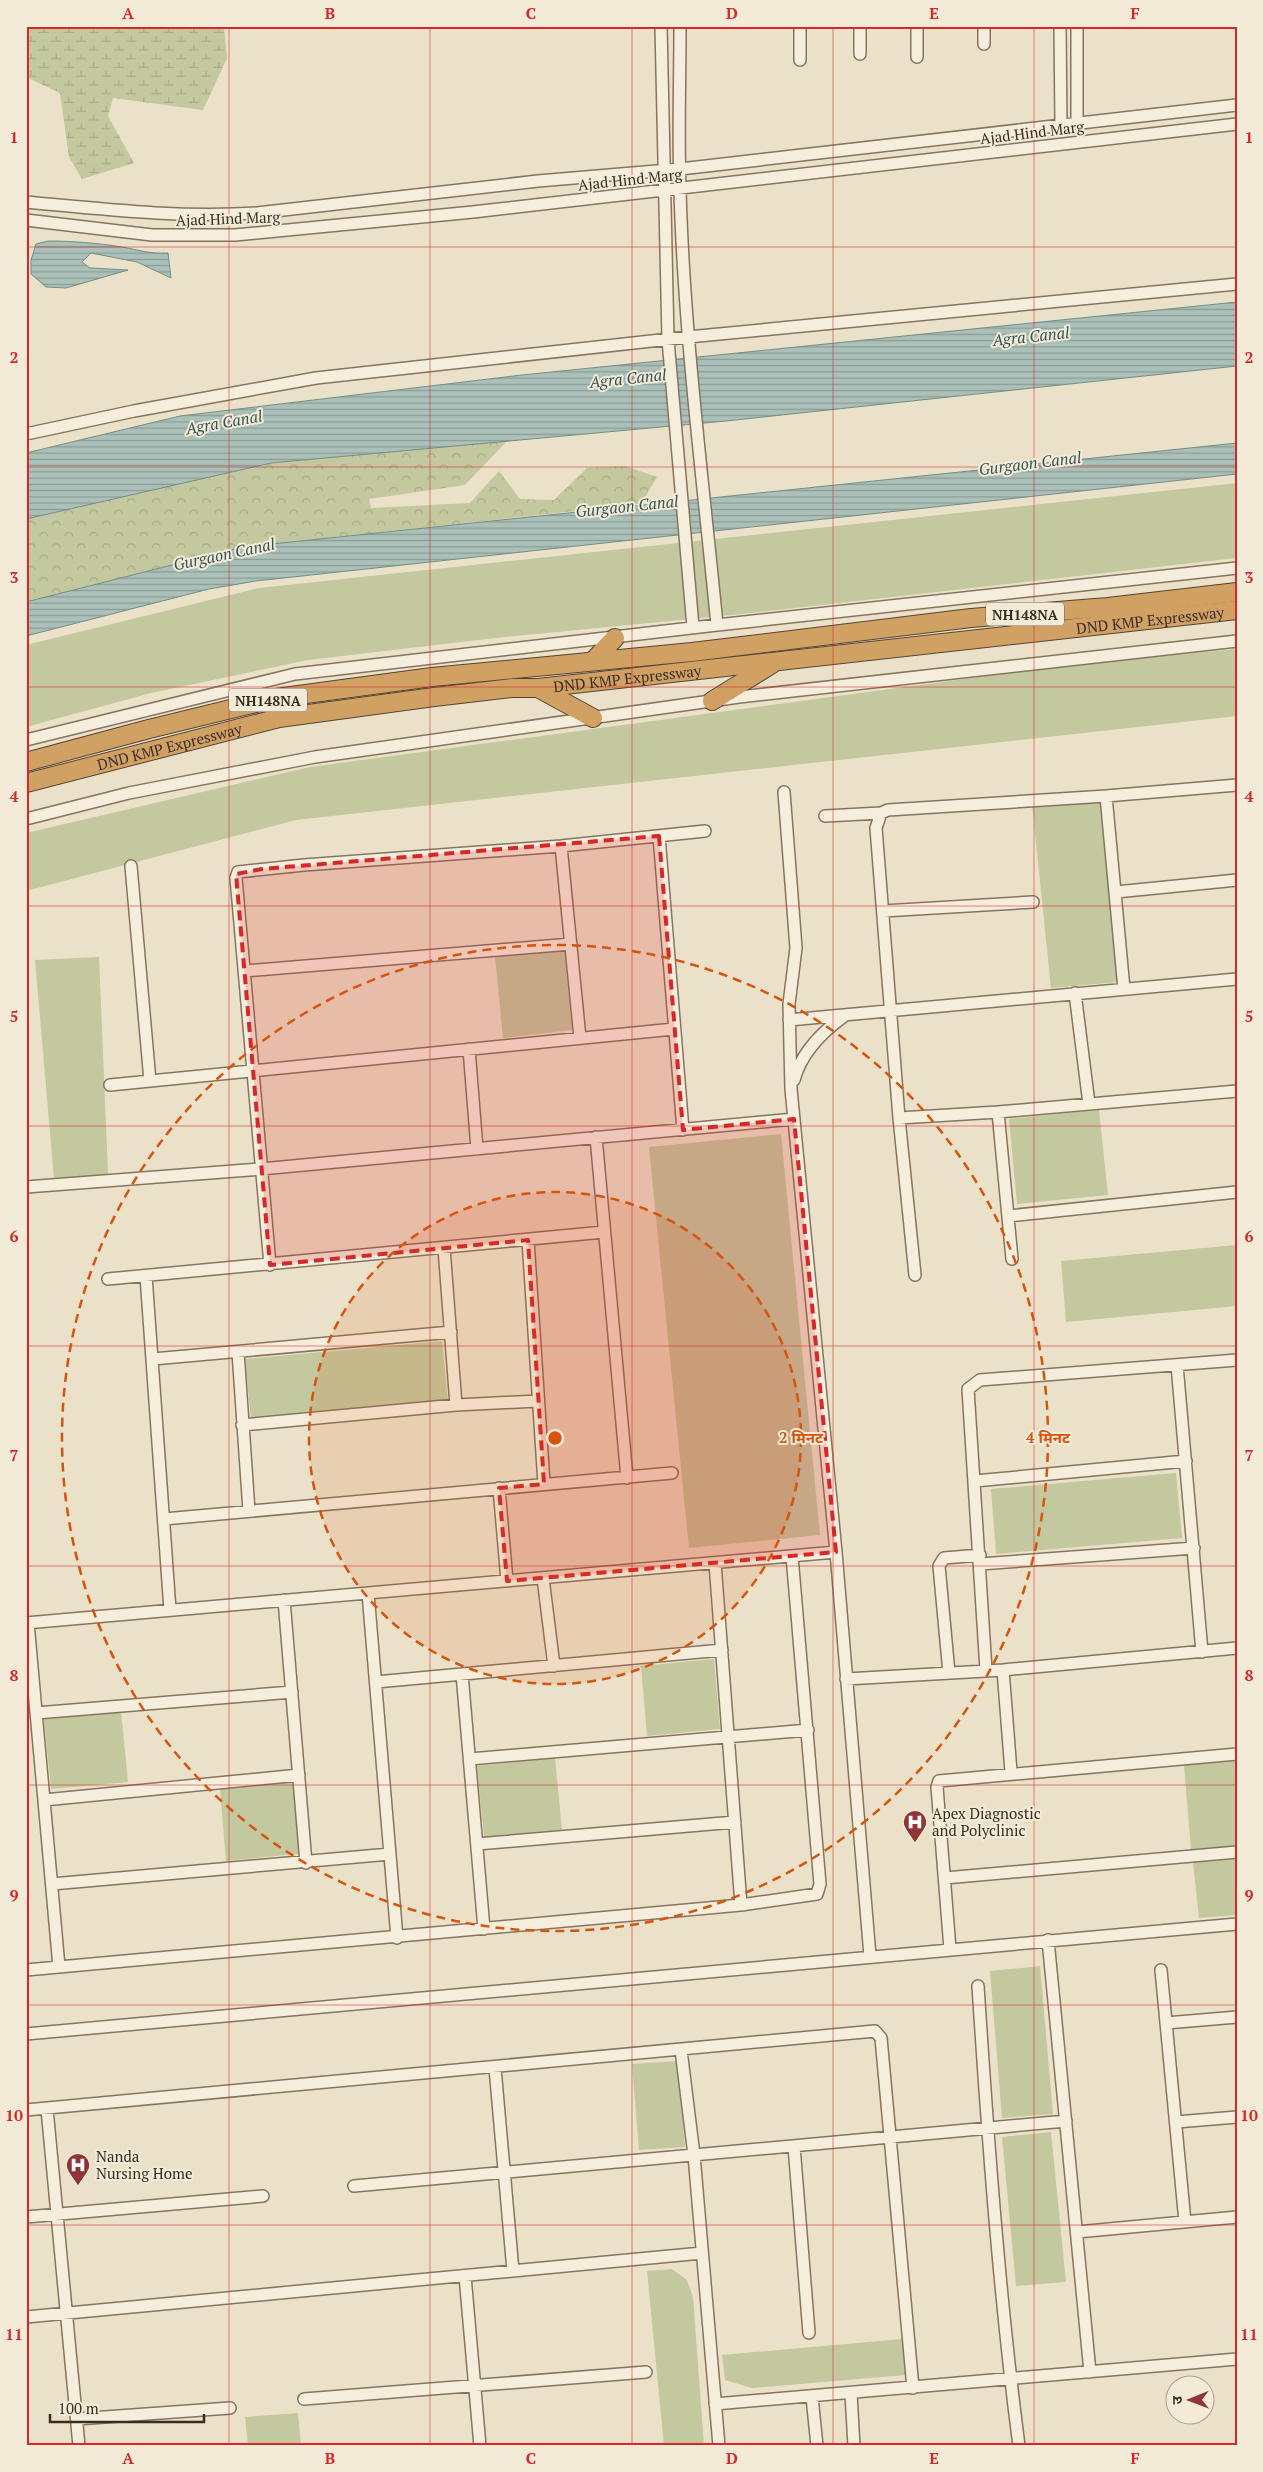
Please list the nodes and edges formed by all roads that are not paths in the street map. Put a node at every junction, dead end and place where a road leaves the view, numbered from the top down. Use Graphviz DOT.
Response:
graph roads {
  1 [pos="661,26"];
  2 [pos="680,26"];
  3 [pos="800,26"];
  4 [pos="860,26"];
  5 [pos="917,26"];
  6 [pos="984,26"];
  7 [pos="1060,26"];
  8 [pos="1077,26"];
  9 [pos="984,44"];
  10 [pos="860,54"];
  11 [pos="917,57"];
  12 [pos="800,60"];
  13 [pos="1237,105"];
  14 [pos="1077,123"];
  15 [pos="1237,124"];
  16 [pos="1061,125"];
  17 [pos="680,169"];
  18 [pos="666,170"];
  19 [pos="680,189"];
  20 [pos="666,190"];
  21 [pos="26,202"];
  22 [pos="26,220"];
  23 [pos="1237,284"];
  24 [pos="688,337"];
  25 [pos="668,340"];
  26 [pos="26,434"];
  27 [pos="677,448"];
  28 [pos="697,448"];
  29 [pos="1237,568"];
  30 [pos="1237,592"];
  31 [pos="1237,610"];
  32 [pos="716,624"];
  33 [pos="693,627"];
  34 [pos="615,638"];
  35 [pos="1237,641"];
  36 [pos="594,660"];
  37 [pos="776,661"];
  38 [pos="538,688"];
  39 [pos="712,701"];
  40 [pos="593,718"];
  41 [pos="26,740"];
  42 [pos="26,762"];
  43 [pos="26,783"];
  44 [pos="1237,784"];
  45 [pos="784,792"];
  46 [pos="1106,796"];
  47 [pos="881,813"];
  48 [pos="825,816"];
  49 [pos="26,818"];
  50 [pos="705,831"];
  51 [pos="659,836"];
  52 [pos="561,846"];
  53 [pos="131,866"];
  54 [pos="1237,880"];
  55 [pos="1116,892"];
  56 [pos="1033,902"];
  57 [pos="883,911"];
  58 [pos="571,944"];
  59 [pos="244,971"];
  60 [pos="1237,979"];
  61 [pos="1124,989"];
  62 [pos="1075,994"];
  63 [pos="892,1010"];
  64 [pos="846,1014"];
  65 [pos="789,1020"];
  66 [pos="674,1029"];
  67 [pos="580,1038"];
  68 [pos="468,1049"];
  69 [pos="253,1071"];
  70 [pos="150,1081"];
  71 [pos="110,1085"];
  72 [pos="791,1089"];
  73 [pos="1237,1091"];
  74 [pos="1089,1104"];
  75 [pos="998,1112"];
  76 [pos="899,1118"];
  77 [pos="794,1119"];
  78 [pos="683,1130"];
  79 [pos="596,1137"];
  80 [pos="477,1149"];
  81 [pos="261,1169"];
  82 [pos="26,1187"];
  83 [pos="1237,1192"];
  84 [pos="1008,1216"];
  85 [pos="604,1232"];
  86 [pos="528,1240"];
  87 [pos="444,1248"];
  88 [pos="1012,1259"];
  89 [pos="270,1265"];
  90 [pos="915,1275"];
  91 [pos="146,1276"];
  92 [pos="108,1279"];
  93 [pos="451,1332"];
  94 [pos="238,1352"];
  95 [pos="153,1359"];
  96 [pos="1237,1360"];
  97 [pos="1177,1365"];
  98 [pos="538,1401"];
  99 [pos="456,1405"];
  100 [pos="242,1425"];
  101 [pos="1186,1461"];
  102 [pos="672,1473"];
  103 [pos="627,1478"];
  104 [pos="975,1481"];
  105 [pos="544,1484"];
  106 [pos="498,1488"];
  107 [pos="249,1511"];
  108 [pos="164,1519"];
  109 [pos="1194,1548"];
  110 [pos="836,1552"];
  111 [pos="792,1556"];
  112 [pos="980,1559"];
  113 [pos="715,1563"];
  114 [pos="544,1578"];
  115 [pos="507,1581"];
  116 [pos="368,1593"];
  117 [pos="284,1600"];
  118 [pos="170,1610"];
  119 [pos="27,1623"];
  120 [pos="1237,1648"];
  121 [pos="722,1650"];
  122 [pos="1202,1652"];
  123 [pos="554,1666"];
  124 [pos="986,1670"];
  125 [pos="1003,1670"];
  126 [pos="949,1672"];
  127 [pos="462,1674"];
  128 [pos="846,1679"];
  129 [pos="376,1682"];
  130 [pos="292,1692"];
  131 [pos="36,1713"];
  132 [pos="808,1730"];
  133 [pos="728,1737"];
  134 [pos="1237,1754"];
  135 [pos="470,1759"];
  136 [pos="1011,1772"];
  137 [pos="299,1775"];
  138 [pos="44,1800"];
  139 [pos="735,1822"];
  140 [pos="477,1844"];
  141 [pos="1237,1852"];
  142 [pos="390,1854"];
  143 [pos="306,1863"];
  144 [pos="945,1878"];
  145 [pos="52,1884"];
  146 [pos="741,1905"];
  147 [pos="1237,1924"];
  148 [pos="484,1929"];
  149 [pos="397,1938"];
  150 [pos="1048,1940"];
  151 [pos="950,1949"];
  152 [pos="870,1956"];
  153 [pos="59,1967"];
  154 [pos="26,1970"];
  155 [pos="1161,1970"];
  156 [pos="978,1986"];
  157 [pos="1237,2017"];
  158 [pos="1166,2022"];
  159 [pos="26,2034"];
  160 [pos="681,2050"];
  161 [pos="494,2068"];
  162 [pos="46,2109"];
  163 [pos="26,2110"];
  164 [pos="1237,2117"];
  165 [pos="1066,2121"];
  166 [pos="1176,2122"];
  167 [pos="987,2129"];
  168 [pos="891,2137"];
  169 [pos="794,2146"];
  170 [pos="694,2155"];
  171 [pos="504,2172"];
  172 [pos="354,2186"];
  173 [pos="263,2196"];
  174 [pos="56,2215"];
  175 [pos="26,2217"];
  176 [pos="1237,2217"];
  177 [pos="1185,2222"];
  178 [pos="1077,2232"];
  179 [pos="702,2253"];
  180 [pos="513,2271"];
  181 [pos="465,2276"];
  182 [pos="66,2313"];
  183 [pos="26,2317"];
  184 [pos="809,2333"];
  185 [pos="1237,2359"];
  186 [pos="646,2372"];
  187 [pos="1090,2372"];
  188 [pos="1010,2379"];
  189 [pos="476,2387"];
  190 [pos="913,2388"];
  191 [pos="851,2394"];
  192 [pos="812,2397"];
  193 [pos="304,2399"];
  194 [pos="715,2404"];
  195 [pos="230,2408"];
  196 [pos="77,2419"];
  197 [pos="79,2446"];
  198 [pos="480,2446"];
  199 [pos="719,2446"];
  200 [pos="817,2446"];
  201 [pos="854,2446"];
  202 [pos="1019,2446"];
  1 -- 18 [label="street"];
  2 -- 17 [label="street"];
  3 -- 12 [label="street"];
  4 -- 10 [label="street"];
  5 -- 11 [label="street"];
  6 -- 9 [label="street"];
  7 -- 16 [label="street"];
  8 -- 14 [label="street"];
  13 -- 14 [label="street"];
  14 -- 16 [label="street"];
  15 -- 19 [label="street, Ajad Hind Marg"];
  16 -- 17 [label="street"];
  17 -- 18 [label="street"];
  17 -- 19 [label="street"];
  18 -- 20 [label="street"];
  18 -- 21 [label="street"];
  19 -- 20 [label="street, Ajad Hind Marg"];
  19 -- 24 [label="street"];
  20 -- 22 [label="street, Ajad Hind Marg"];
  20 -- 25 [label="street"];
  23 -- 24 [label="street"];
  24 -- 25 [label="street"];
  24 -- 28 [label="street"];
  25 -- 26 [label="street"];
  25 -- 27 [label="street"];
  27 -- 28 [label="street"];
  27 -- 33 [label="street"];
  28 -- 32 [label="street"];
  29 -- 32 [label="street"];
  30 -- 36 [label="highway, DND KMP Expressway / NH148NA"];
  31 -- 37 [label="highway, DND KMP Expressway / NH148NA"];
  32 -- 33 [label="street"];
  33 -- 34 [label="street"];
  34 -- 36 [label="highway"];
  34 -- 41 [label="street"];
  35 -- 39 [label="street"];
  36 -- 42 [label="highway, DND KMP Expressway / NH148NA"];
  37 -- 38 [label="highway, DND KMP Expressway / NH148NA"];
  37 -- 39 [label="highway"];
  38 -- 40 [label="highway"];
  38 -- 43 [label="highway, DND KMP Expressway / NH148NA"];
  39 -- 40 [label="street"];
  40 -- 49 [label="street"];
  44 -- 46 [label="street"];
  45 -- 65 [label="street"];
  46 -- 47 [label="street"];
  46 -- 55 [label="street"];
  47 -- 48 [label="street"];
  47 -- 57 [label="street"];
  50 -- 51 [label="street"];
  51 -- 52 [label="street"];
  51 -- 66 [label="street"];
  52 -- 58 [label="street"];
  52 -- 59 [label="street"];
  53 -- 70 [label="street"];
  54 -- 55 [label="street"];
  55 -- 61 [label="street"];
  56 -- 57 [label="street"];
  57 -- 63 [label="street"];
  58 -- 59 [label="street"];
  58 -- 67 [label="street"];
  59 -- 69 [label="street"];
  60 -- 61 [label="street"];
  61 -- 62 [label="street"];
  62 -- 63 [label="street"];
  62 -- 74 [label="street"];
  63 -- 64 [label="street"];
  63 -- 76 [label="street"];
  64 -- 65 [label="street"];
  64 -- 72 [label="street"];
  65 -- 72 [label="street"];
  66 -- 67 [label="street"];
  66 -- 78 [label="street"];
  67 -- 68 [label="street"];
  68 -- 69 [label="street"];
  68 -- 80 [label="street"];
  69 -- 70 [label="street"];
  69 -- 81 [label="street"];
  70 -- 71 [label="street"];
  72 -- 77 [label="street"];
  73 -- 74 [label="street"];
  74 -- 75 [label="street"];
  75 -- 76 [label="street"];
  75 -- 84 [label="street"];
  76 -- 90 [label="street"];
  77 -- 78 [label="street"];
  77 -- 110 [label="street"];
  78 -- 79 [label="street"];
  79 -- 80 [label="street"];
  79 -- 85 [label="street"];
  80 -- 81 [label="street"];
  81 -- 82 [label="street"];
  81 -- 89 [label="street"];
  83 -- 84 [label="street"];
  84 -- 88 [label="street"];
  85 -- 86 [label="street"];
  85 -- 103 [label="street"];
  86 -- 87 [label="street"];
  86 -- 98 [label="street"];
  87 -- 89 [label="street"];
  87 -- 93 [label="street"];
  89 -- 91 [label="street"];
  91 -- 92 [label="street"];
  91 -- 95 [label="street"];
  93 -- 94 [label="street"];
  93 -- 99 [label="street"];
  94 -- 95 [label="street"];
  94 -- 100 [label="street"];
  95 -- 108 [label="street"];
  96 -- 97 [label="street"];
  97 -- 101 [label="street"];
  97 -- 104 [label="street"];
  98 -- 99 [label="street"];
  98 -- 105 [label="street"];
  99 -- 100 [label="street"];
  100 -- 107 [label="street"];
  101 -- 104 [label="street"];
  101 -- 109 [label="street"];
  102 -- 103 [label="street"];
  103 -- 105 [label="street"];
  104 -- 112 [label="street"];
  105 -- 106 [label="street"];
  106 -- 107 [label="street"];
  106 -- 115 [label="street"];
  107 -- 108 [label="street"];
  108 -- 118 [label="street"];
  109 -- 112 [label="street"];
  109 -- 122 [label="street"];
  110 -- 111 [label="street"];
  110 -- 128 [label="street"];
  111 -- 113 [label="street"];
  111 -- 132 [label="street"];
  112 -- 124 [label="street"];
  112 -- 126 [label="street"];
  113 -- 114 [label="street"];
  113 -- 121 [label="street"];
  114 -- 115 [label="street"];
  114 -- 123 [label="street"];
  115 -- 116 [label="street"];
  116 -- 117 [label="street"];
  116 -- 129 [label="street"];
  117 -- 118 [label="street"];
  117 -- 130 [label="street"];
  118 -- 119 [label="street"];
  119 -- 131 [label="street"];
  120 -- 122 [label="street"];
  121 -- 123 [label="street"];
  121 -- 133 [label="street"];
  122 -- 125 [label="street"];
  123 -- 127 [label="street"];
  124 -- 125 [label="street"];
  124 -- 126 [label="street"];
  125 -- 136 [label="street"];
  126 -- 128 [label="street"];
  127 -- 129 [label="street"];
  127 -- 135 [label="street"];
  128 -- 152 [label="street"];
  129 -- 142 [label="street"];
  130 -- 131 [label="street"];
  130 -- 137 [label="street"];
  131 -- 138 [label="street"];
  132 -- 133 [label="street"];
  132 -- 146 [label="street"];
  133 -- 135 [label="street"];
  133 -- 139 [label="street"];
  134 -- 136 [label="street"];
  135 -- 140 [label="street"];
  136 -- 144 [label="street"];
  137 -- 138 [label="street"];
  137 -- 143 [label="street"];
  138 -- 145 [label="street"];
  139 -- 140 [label="street"];
  139 -- 146 [label="street"];
  140 -- 148 [label="street"];
  141 -- 144 [label="street"];
  142 -- 143 [label="street"];
  142 -- 149 [label="street"];
  143 -- 145 [label="street"];
  144 -- 151 [label="street"];
  145 -- 153 [label="street"];
  146 -- 148 [label="street"];
  147 -- 150 [label="street"];
  148 -- 149 [label="street"];
  149 -- 153 [label="street"];
  150 -- 151 [label="street"];
  150 -- 165 [label="street"];
  151 -- 152 [label="street"];
  152 -- 159 [label="street"];
  153 -- 154 [label="street"];
  155 -- 158 [label="street"];
  156 -- 167 [label="street"];
  157 -- 158 [label="street"];
  158 -- 166 [label="street"];
  160 -- 161 [label="street"];
  160 -- 168 [label="street"];
  160 -- 170 [label="street"];
  161 -- 162 [label="street"];
  161 -- 171 [label="street"];
  162 -- 163 [label="street"];
  162 -- 174 [label="street"];
  164 -- 166 [label="street"];
  165 -- 167 [label="street"];
  165 -- 178 [label="street"];
  166 -- 177 [label="street"];
  167 -- 168 [label="street"];
  167 -- 188 [label="street"];
  168 -- 169 [label="street"];
  168 -- 190 [label="street"];
  169 -- 170 [label="street"];
  169 -- 184 [label="street"];
  170 -- 171 [label="street"];
  170 -- 179 [label="street"];
  171 -- 172 [label="street"];
  171 -- 180 [label="street"];
  173 -- 174 [label="street"];
  174 -- 175 [label="street"];
  174 -- 182 [label="street"];
  176 -- 177 [label="street"];
  177 -- 178 [label="street"];
  178 -- 187 [label="street"];
  179 -- 180 [label="street"];
  179 -- 194 [label="street"];
  180 -- 181 [label="street"];
  181 -- 182 [label="street"];
  181 -- 189 [label="street"];
  182 -- 183 [label="street"];
  182 -- 196 [label="street"];
  185 -- 187 [label="street"];
  186 -- 189 [label="street"];
  187 -- 188 [label="street"];
  188 -- 190 [label="street"];
  188 -- 202 [label="street"];
  189 -- 193 [label="street"];
  189 -- 198 [label="street"];
  190 -- 191 [label="street"];
  191 -- 192 [label="street"];
  191 -- 201 [label="street"];
  192 -- 194 [label="street"];
  192 -- 200 [label="street"];
  194 -- 199 [label="street"];
  195 -- 196 [label="street"];
  196 -- 197 [label="street"];
}
